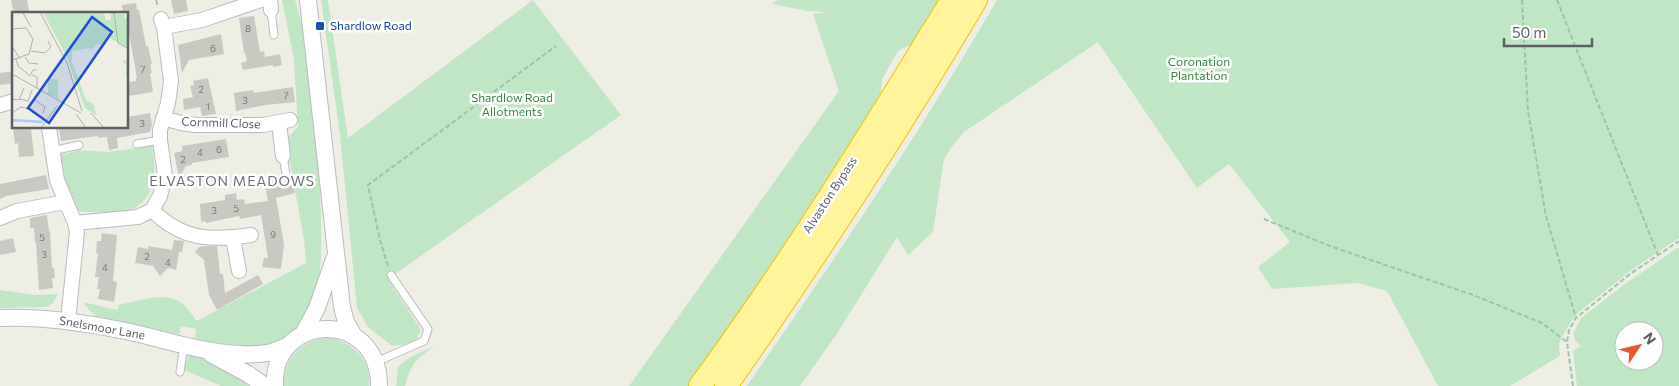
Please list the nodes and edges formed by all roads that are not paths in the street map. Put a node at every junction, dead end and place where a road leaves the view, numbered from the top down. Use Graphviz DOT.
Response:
graph roads {
  1 [pos="308,0"];
  2 [pos="952,0"];
  3 [pos="976,0"];
  4 [pos="267,3"];
  5 [pos="274,35"];
  6 [pos="163,118"];
  7 [pos="49,129"];
  8 [pos="160,140"];
  9 [pos="137,144"];
  10 [pos="79,145"];
  11 [pos="52,150"];
  12 [pos="283,156"];
  13 [pos="286,174"];
  14 [pos="65,202"];
  15 [pos="152,210"];
  16 [pos="0,218"];
  17 [pos="75,223"];
  18 [pos="250,235"];
  19 [pos="233,238"];
  20 [pos="335,255"];
  21 [pos="239,271"];
  22 [pos="390,275"];
  23 [pos="0,318"];
  24 [pos="68,321"];
  25 [pos="303,334"];
  26 [pos="354,336"];
  27 [pos="184,344"];
  28 [pos="289,345"];
  29 [pos="202,350"];
  30 [pos="376,362"];
  31 [pos="180,372"];
  32 [pos="264,386"];
  33 [pos="275,386"];
  34 [pos="379,386"];
  35 [pos="700,386"];
  36 [pos="726,386"];
  1 -- 20 [label="street"];
  2 -- 35 [label="highway, Alvaston Bypass"];
  3 -- 36 [label="highway, Alvaston Bypass"];
  4 -- 5 [label="lane"];
  4 -- 6 [label="street"];
  6 -- 8 [label="street"];
  6 -- 12 [label="street, Cornmill Close"];
  7 -- 11 [label="street"];
  8 -- 9 [label="lane"];
  8 -- 15 [label="street"];
  10 -- 11 [label="lane"];
  11 -- 14 [label="street"];
  12 -- 13 [label="lane"];
  14 -- 16 [label="street"];
  14 -- 17 [label="street"];
  15 -- 17 [label="street"];
  15 -- 19 [label="street"];
  17 -- 24 [label="street"];
  18 -- 19 [label="street"];
  19 -- 21 [label="street"];
  20 -- 25 [label="street"];
  20 -- 26 [label="street"];
  22 -- 30 [label="lane"];
  23 -- 24 [label="street, Snelsmoor Lane"];
  24 -- 27 [label="street, Snelsmoor Lane"];
  25 -- 26 [label="street"];
  25 -- 28 [label="street"];
  26 -- 30 [label="street"];
  27 -- 29 [label="street, Snelsmoor Lane"];
  27 -- 31 [label="lane"];
  28 -- 29 [label="street, Snelsmoor Lane"];
  28 -- 33 [label="street"];
  29 -- 32 [label="street, Snelsmoor Lane"];
  30 -- 34 [label="street"];
}
